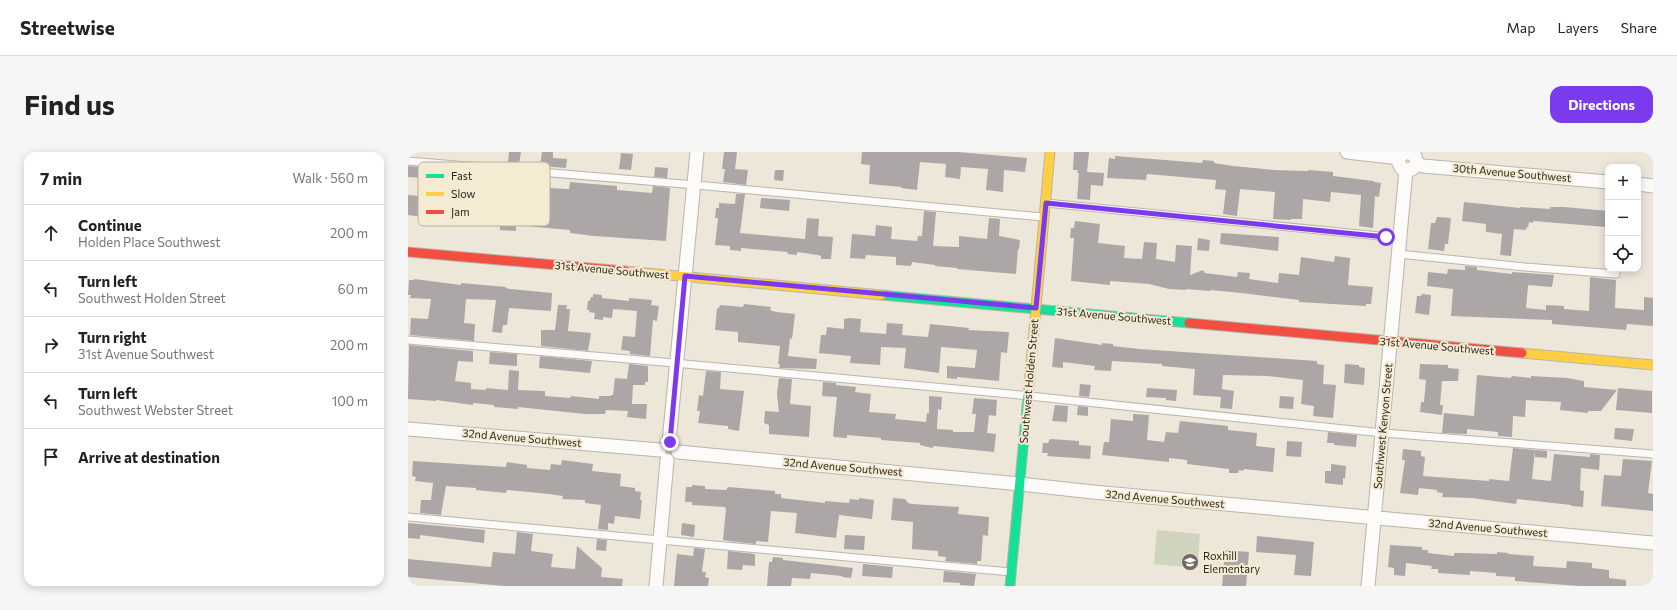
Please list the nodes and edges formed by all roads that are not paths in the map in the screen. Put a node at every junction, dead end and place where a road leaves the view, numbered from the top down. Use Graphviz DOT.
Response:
graph roads {
  1 [pos="697,152"];
  2 [pos="1050,152"];
  3 [pos="1347,152"];
  4 [pos="1405,154"];
  5 [pos="408,161"];
  6 [pos="420,162"];
  7 [pos="1411,167"];
  8 [pos="550,173"];
  9 [pos="1605,182"];
  10 [pos="1641,184"];
  11 [pos="694,185"];
  12 [pos="1653,186"];
  13 [pos="1046,203"];
  14 [pos="1044,217"];
  15 [pos="1400,238"];
  16 [pos="408,252"];
  17 [pos="1399,254"];
  18 [pos="1616,274"];
  19 [pos="685,276"];
  20 [pos="1036,308"];
  21 [pos="408,340"];
  22 [pos="1391,342"];
  23 [pos="677,363"];
  24 [pos="1653,365"];
  25 [pos="1028,396"];
  26 [pos="408,429"];
  27 [pos="1383,433"];
  28 [pos="668,451"];
  29 [pos="1653,454"];
  30 [pos="1020,484"];
  31 [pos="408,517"];
  32 [pos="1375,518"];
  33 [pos="660,539"];
  34 [pos="1653,543"];
  35 [pos="1012,572"];
  36 [pos="656,586"];
  37 [pos="1010,586"];
  38 [pos="1368,586"];
  1 -- 11 [label="street"];
  2 -- 13 [label="street, Southwest Holden Street"];
  3 -- 4 [label="street"];
  4 -- 7 [label="street"];
  5 -- 6 [label="lane"];
  7 -- 9 [label="street, 30th Avenue Southwest"];
  7 -- 15 [label="street, Southwest Kenyon Street"];
  8 -- 11 [label="lane"];
  10 -- 12 [label="street"];
  11 -- 14 [label="lane"];
  11 -- 19 [label="street"];
  13 -- 14 [label="street, Southwest Holden Street"];
  13 -- 15 [label="lane"];
  14 -- 20 [label="street, Southwest Holden Street"];
  15 -- 17 [label="street, Southwest Kenyon Street"];
  16 -- 19 [label="street, 31st Avenue Southwest"];
  17 -- 18 [label="lane"];
  17 -- 22 [label="street, Southwest Kenyon Street"];
  19 -- 20 [label="street, 31st Avenue Southwest"];
  19 -- 23 [label="street"];
  20 -- 22 [label="street, 31st Avenue Southwest"];
  20 -- 25 [label="street, Southwest Holden Street"];
  21 -- 23 [label="lane"];
  22 -- 24 [label="street, 31st Avenue Southwest"];
  22 -- 27 [label="street, Southwest Kenyon Street"];
  23 -- 25 [label="lane"];
  23 -- 28 [label="street"];
  25 -- 27 [label="lane"];
  25 -- 30 [label="street, Southwest Holden Street"];
  26 -- 28 [label="street, 32nd Avenue Southwest"];
  27 -- 29 [label="lane"];
  27 -- 32 [label="street, Southwest Kenyon Street"];
  28 -- 30 [label="street, 32nd Avenue Southwest"];
  28 -- 33 [label="street"];
  30 -- 32 [label="street, 32nd Avenue Southwest"];
  30 -- 35 [label="street, Southwest Holden Street"];
  31 -- 33 [label="lane"];
  32 -- 34 [label="street, 32nd Avenue Southwest"];
  32 -- 38 [label="street, Southwest Kenyon Street"];
  33 -- 35 [label="lane"];
  33 -- 36 [label="street"];
  35 -- 37 [label="street, Southwest Holden Street"];
}
